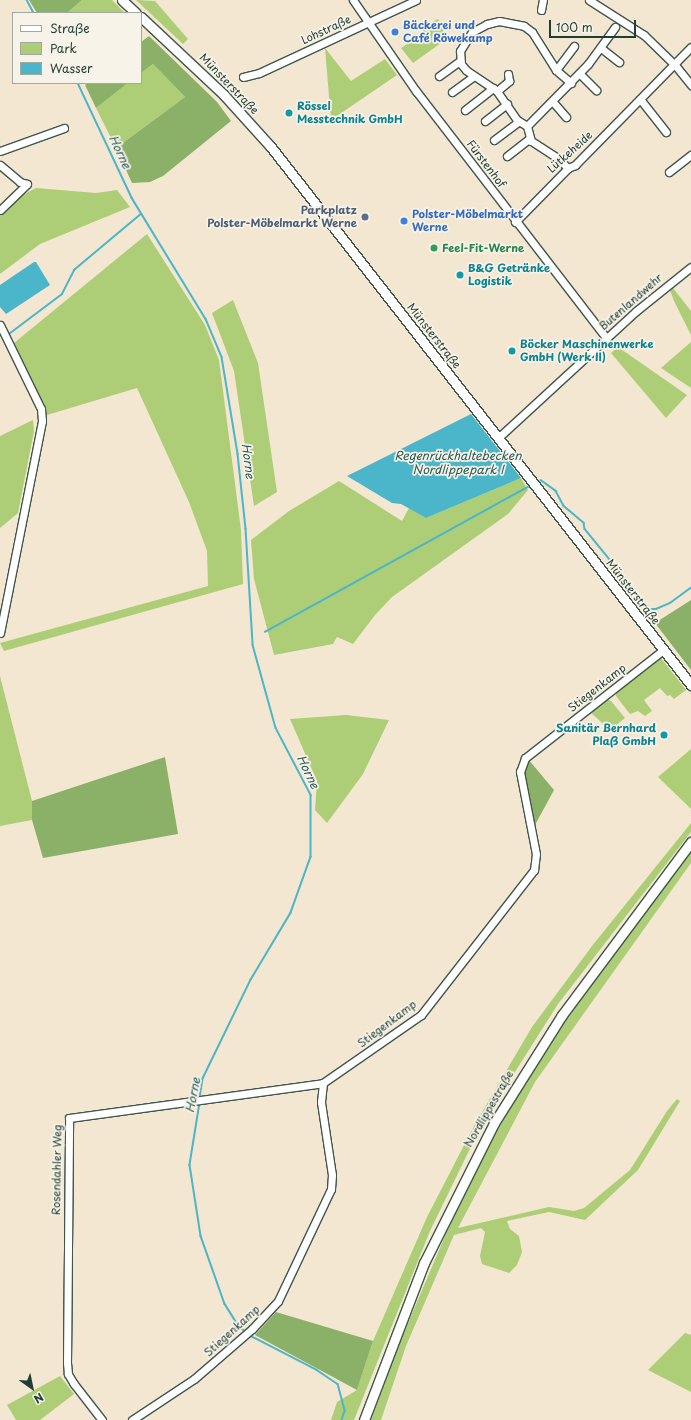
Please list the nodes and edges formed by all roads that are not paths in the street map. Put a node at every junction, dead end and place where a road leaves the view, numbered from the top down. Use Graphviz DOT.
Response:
graph roads {
  1 [pos="122,0"];
  2 [pos="353,0"];
  3 [pos="416,0"];
  4 [pos="543,0"];
  5 [pos="589,0"];
  6 [pos="540,10"];
  7 [pos="135,12"];
  8 [pos="142,18"];
  9 [pos="368,23"];
  10 [pos="615,27"];
  11 [pos="574,46"];
  12 [pos="691,47"];
  13 [pos="600,48"];
  14 [pos="460,61"];
  15 [pos="619,62"];
  16 [pos="675,65"];
  17 [pos="556,70"];
  18 [pos="508,74"];
  19 [pos="580,74"];
  20 [pos="439,76"];
  21 [pos="474,76"];
  22 [pos="243,77"];
  23 [pos="571,83"];
  24 [pos="691,85"];
  25 [pos="495,90"];
  26 [pos="596,90"];
  27 [pos="452,92"];
  28 [pos="640,100"];
  29 [pos="553,102"];
  30 [pos="507,104"];
  31 [pos="465,110"];
  32 [pos="566,117"];
  33 [pos="484,121"];
  34 [pos="518,122"];
  35 [pos="527,126"];
  36 [pos="64,128"];
  37 [pos="666,132"];
  38 [pos="529,139"];
  39 [pos="494,140"];
  40 [pos="0,150"];
  41 [pos="691,155"];
  42 [pos="507,156"];
  43 [pos="0,165"];
  44 [pos="568,168"];
  45 [pos="669,172"];
  46 [pos="0,210"];
  47 [pos="515,222"];
  48 [pos="691,267"];
  49 [pos="0,325"];
  50 [pos="606,338"];
  51 [pos="499,437"];
  52 [pos="0,633"];
  53 [pos="663,650"];
  54 [pos="691,685"];
  55 [pos="691,842"];
  56 [pos="323,1083"];
  57 [pos="102,1420"];
  58 [pos="132,1420"];
  59 [pos="364,1420"];
  1 -- 7 [label="main road"];
  2 -- 9 [label="street, Fürstenhof"];
  3 -- 9 [label="street, Lohstraße"];
  4 -- 6 [label="street"];
  5 -- 16 [label="street"];
  8 -- 51 [label="main road, Münsterstraße"];
  9 -- 22 [label="street, Lohstraße"];
  9 -- 47 [label="street, Fürstenhof"];
  10 -- 13 [label="street"];
  11 -- 17 [label="street"];
  12 -- 16 [label="street, Lütkeheide"];
  13 -- 15 [label="street"];
  13 -- 19 [label="street"];
  14 -- 17 [label="street"];
  14 -- 20 [label="street"];
  14 -- 21 [label="street"];
  16 -- 24 [label="street"];
  16 -- 28 [label="street, Lütkeheide"];
  17 -- 23 [label="street"];
  18 -- 25 [label="street"];
  19 -- 23 [label="street"];
  19 -- 26 [label="street"];
  21 -- 25 [label="street"];
  21 -- 27 [label="street"];
  23 -- 29 [label="street"];
  25 -- 30 [label="street"];
  25 -- 31 [label="street"];
  28 -- 37 [label="street"];
  28 -- 44 [label="street, Lütkeheide"];
  29 -- 32 [label="street"];
  29 -- 35 [label="street"];
  30 -- 33 [label="street"];
  30 -- 34 [label="street"];
  34 -- 35 [label="street"];
  34 -- 39 [label="street"];
  35 -- 38 [label="street"];
  36 -- 40 [label="street"];
  38 -- 42 [label="street"];
  38 -- 44 [label="street"];
  41 -- 45 [label="street"];
  43 -- 46 [label="street"];
  44 -- 47 [label="street, Lütkeheide"];
  47 -- 50 [label="street, Fürstenhof"];
  48 -- 50 [label="street, Butenlandwehr"];
  49 -- 52 [label="street"];
  50 -- 51 [label="street, Butenlandwehr"];
  51 -- 53 [label="main road, Münsterstraße"];
  53 -- 54 [label="main road, Münsterstraße"];
  53 -- 56 [label="street, Stiegenkamp"];
  55 -- 59 [label="main road, Nordlippestraße"];
  56 -- 57 [label="street, Rosendahler Weg"];
  56 -- 58 [label="street, Stiegenkamp"];
}
